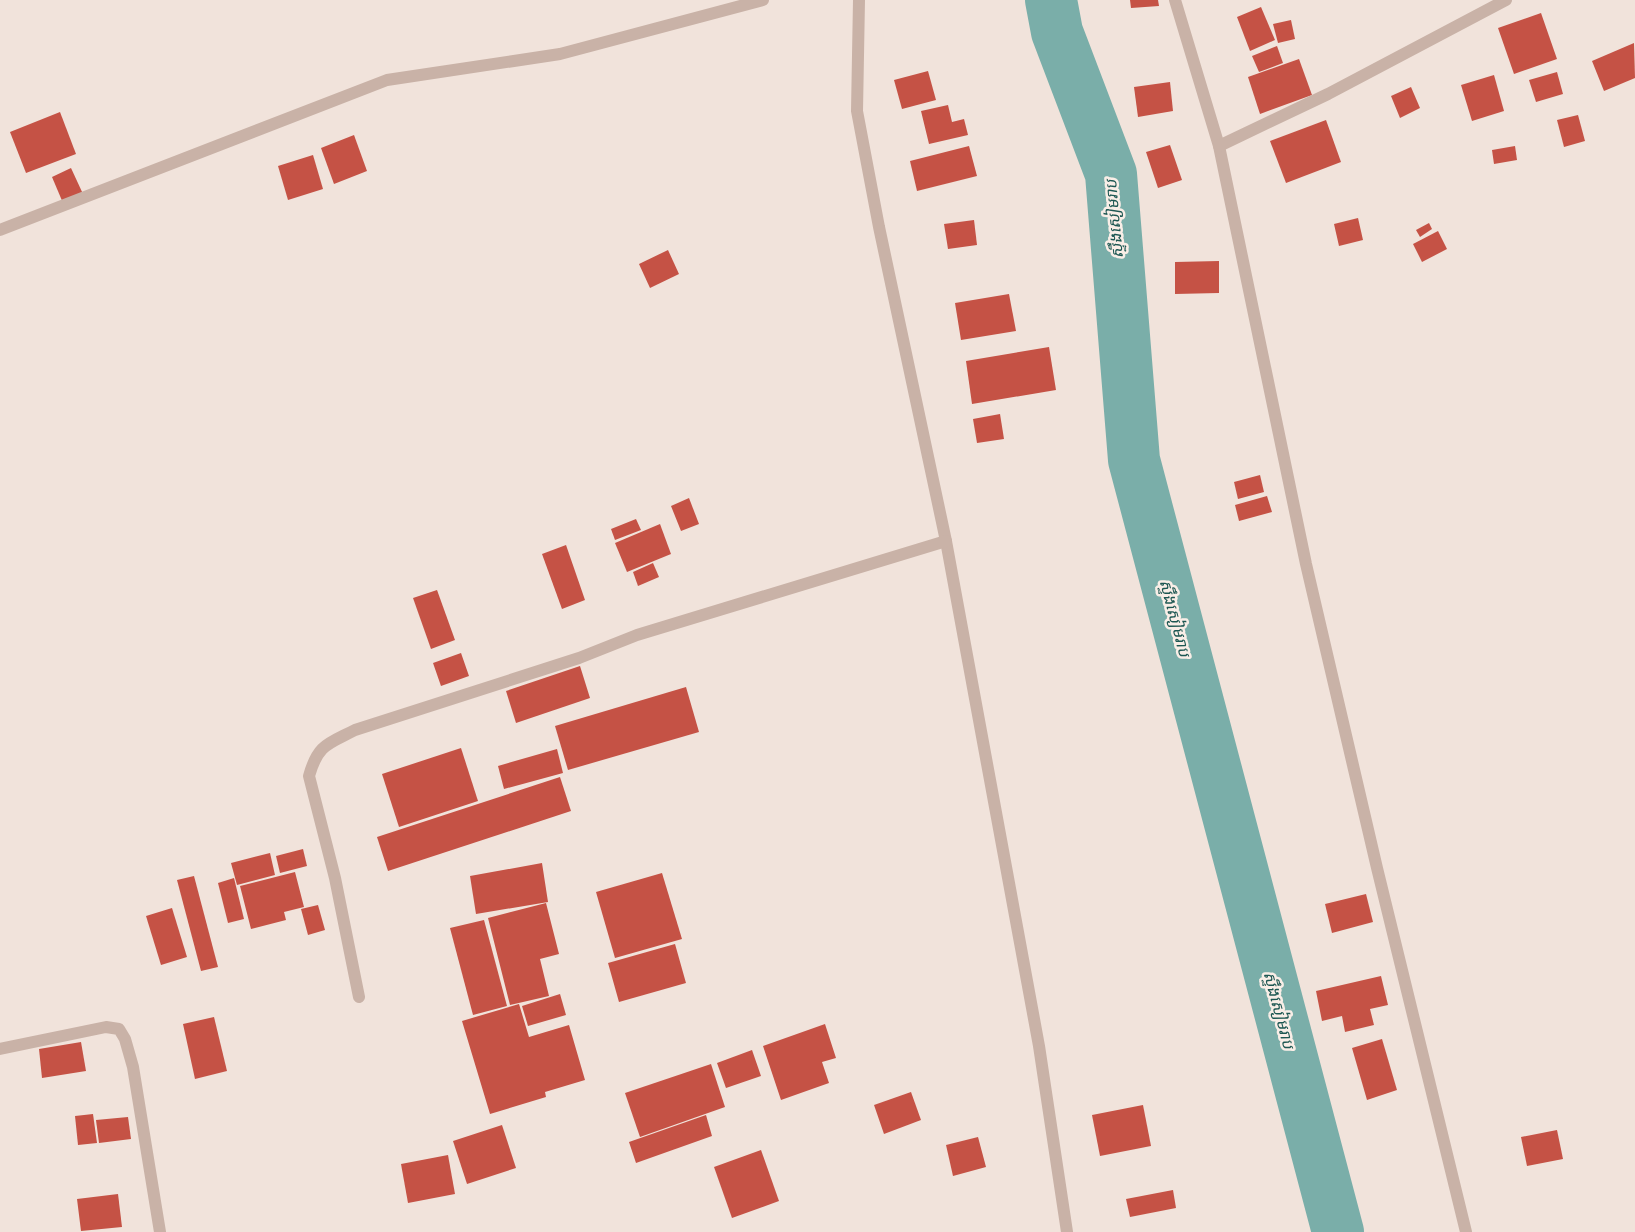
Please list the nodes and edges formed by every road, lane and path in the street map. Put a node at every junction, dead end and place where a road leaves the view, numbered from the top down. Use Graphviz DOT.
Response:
graph roads {
  1 [pos="763,0"];
  2 [pos="859,0"];
  3 [pos="1175,0"];
  4 [pos="1506,0"];
  5 [pos="1219,146"];
  6 [pos="0,230"];
  7 [pos="946,541"];
  8 [pos="359,997"];
  9 [pos="0,1049"];
  10 [pos="160,1232"];
  11 [pos="1066,1232"];
  12 [pos="1466,1232"];
  1 -- 6 [label="street"];
  2 -- 7 [label="street"];
  3 -- 5 [label="street"];
  4 -- 5 [label="street"];
  5 -- 12 [label="street"];
  7 -- 8 [label="street"];
  7 -- 11 [label="street"];
  9 -- 10 [label="street"];
}
